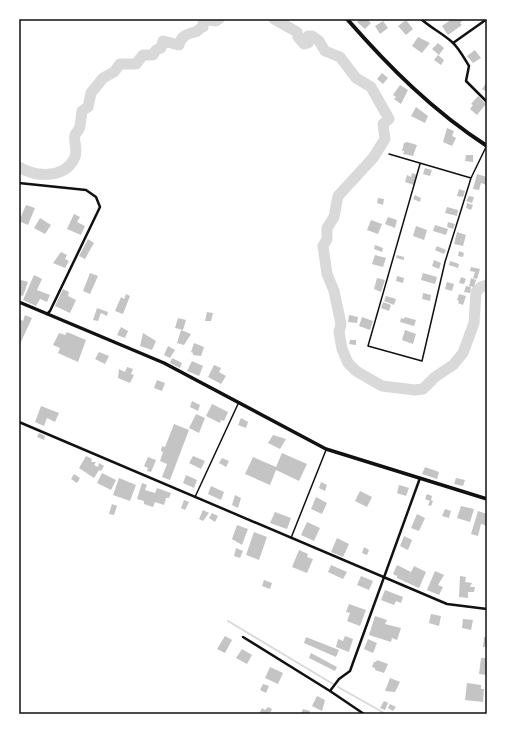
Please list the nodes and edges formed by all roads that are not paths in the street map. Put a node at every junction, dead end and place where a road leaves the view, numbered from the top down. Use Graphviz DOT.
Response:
graph roads {
  1 [pos="347,19"];
  2 [pos="421,19"];
  3 [pos="487,19"];
  4 [pos="453,43"];
  5 [pos="487,102"];
  6 [pos="487,146"];
  7 [pos="389,154"];
  8 [pos="420,164"];
  9 [pos="471,178"];
  10 [pos="19,183"];
  11 [pos="19,302"];
  12 [pos="47,314"];
  13 [pos="239,403"];
  14 [pos="19,422"];
  15 [pos="326,449"];
  16 [pos="420,478"];
  17 [pos="195,497"];
  18 [pos="487,499"];
  19 [pos="291,538"];
  20 [pos="384,579"];
  21 [pos="487,608"];
  22 [pos="243,637"];
  23 [pos="330,691"];
  24 [pos="364,714"];
  1 -- 6 [label="main road"];
  2 -- 4 [label="street"];
  3 -- 4 [label="street"];
  4 -- 5 [label="street"];
  6 -- 9 [label="lane"];
  7 -- 8 [label="lane"];
  8 -- 9 [label="lane"];
  8 -- 9 [label="lane"];
  10 -- 12 [label="street"];
  11 -- 12 [label="street"];
  12 -- 13 [label="street"];
  13 -- 15 [label="street"];
  13 -- 17 [label="lane"];
  14 -- 17 [label="street"];
  15 -- 16 [label="street"];
  15 -- 19 [label="lane"];
  16 -- 18 [label="street"];
  16 -- 20 [label="street"];
  17 -- 19 [label="street"];
  19 -- 20 [label="street"];
  20 -- 21 [label="street"];
  20 -- 23 [label="street"];
  22 -- 23 [label="street"];
  23 -- 24 [label="street"];
}
